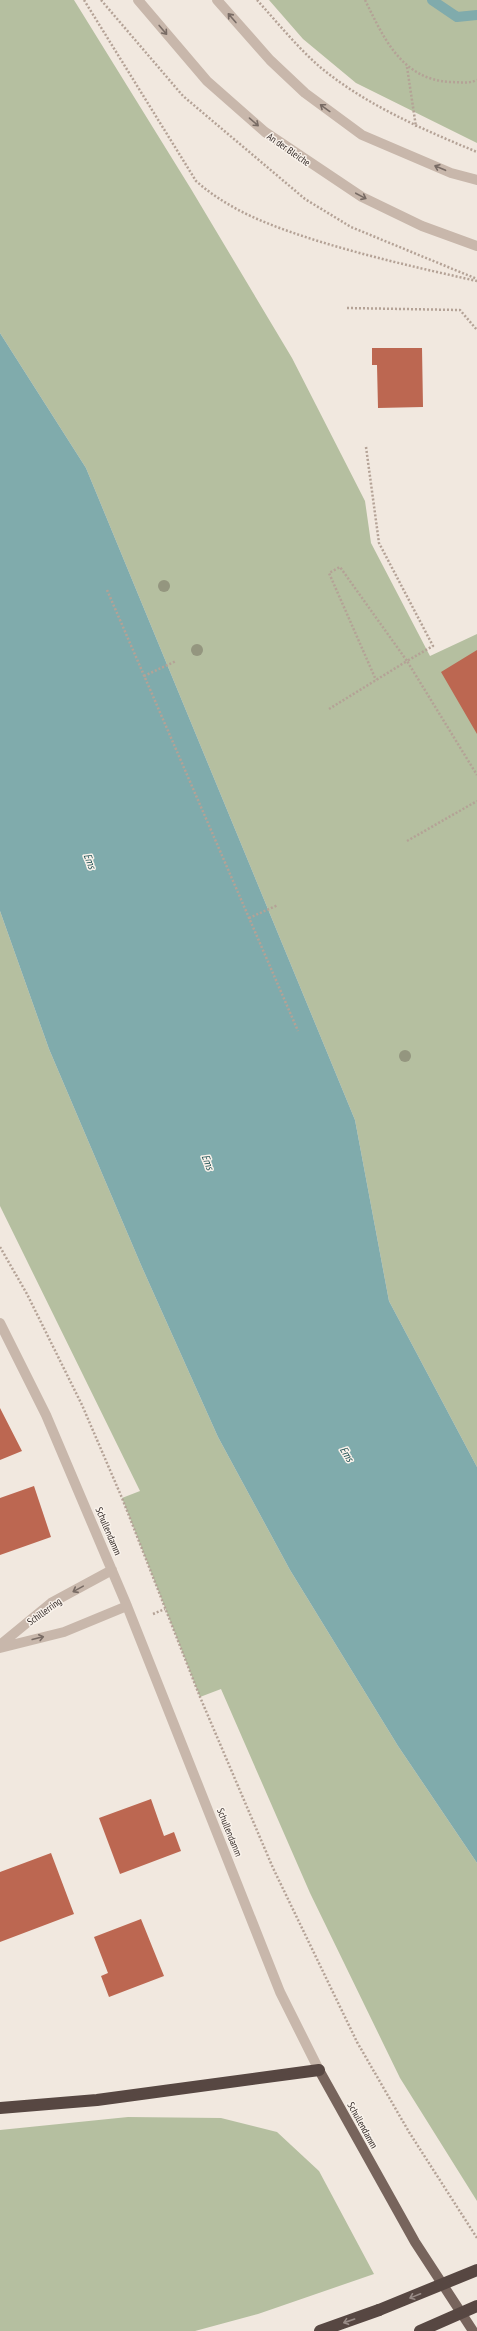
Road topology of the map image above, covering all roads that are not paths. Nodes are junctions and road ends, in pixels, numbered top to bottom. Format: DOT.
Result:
graph roads {
  1 [pos="138,0"];
  2 [pos="217,0"];
  3 [pos="477,180"];
  4 [pos="477,246"];
  5 [pos="0,1323"];
  6 [pos="112,1570"];
  7 [pos="127,1606"];
  8 [pos="0,1647"];
  9 [pos="319,2070"];
  10 [pos="0,2108"];
  11 [pos="477,2270"];
  12 [pos="477,2306"];
  13 [pos="320,2331"];
  14 [pos="420,2331"];
  15 [pos="473,2331"];
  1 -- 4 [label="street, An der Bleiche, one-way"];
  3 -- 2 [label="street, one-way"];
  5 -- 6 [label="street, Schullendamm"];
  6 -- 7 [label="street, Schullendamm"];
  6 -- 8 [label="street, Schillerring, one-way"];
  8 -- 7 [label="street, Schillerring, one-way"];
  7 -- 9 [label="street, Schullendamm"];
  9 -- 10 [label="highway"];
  9 -- 15 [label="main road, Schullendamm"];
  11 -- 13 [label="highway, one-way, bridge"];
  12 -- 14 [label="highway, bridge"];
}
